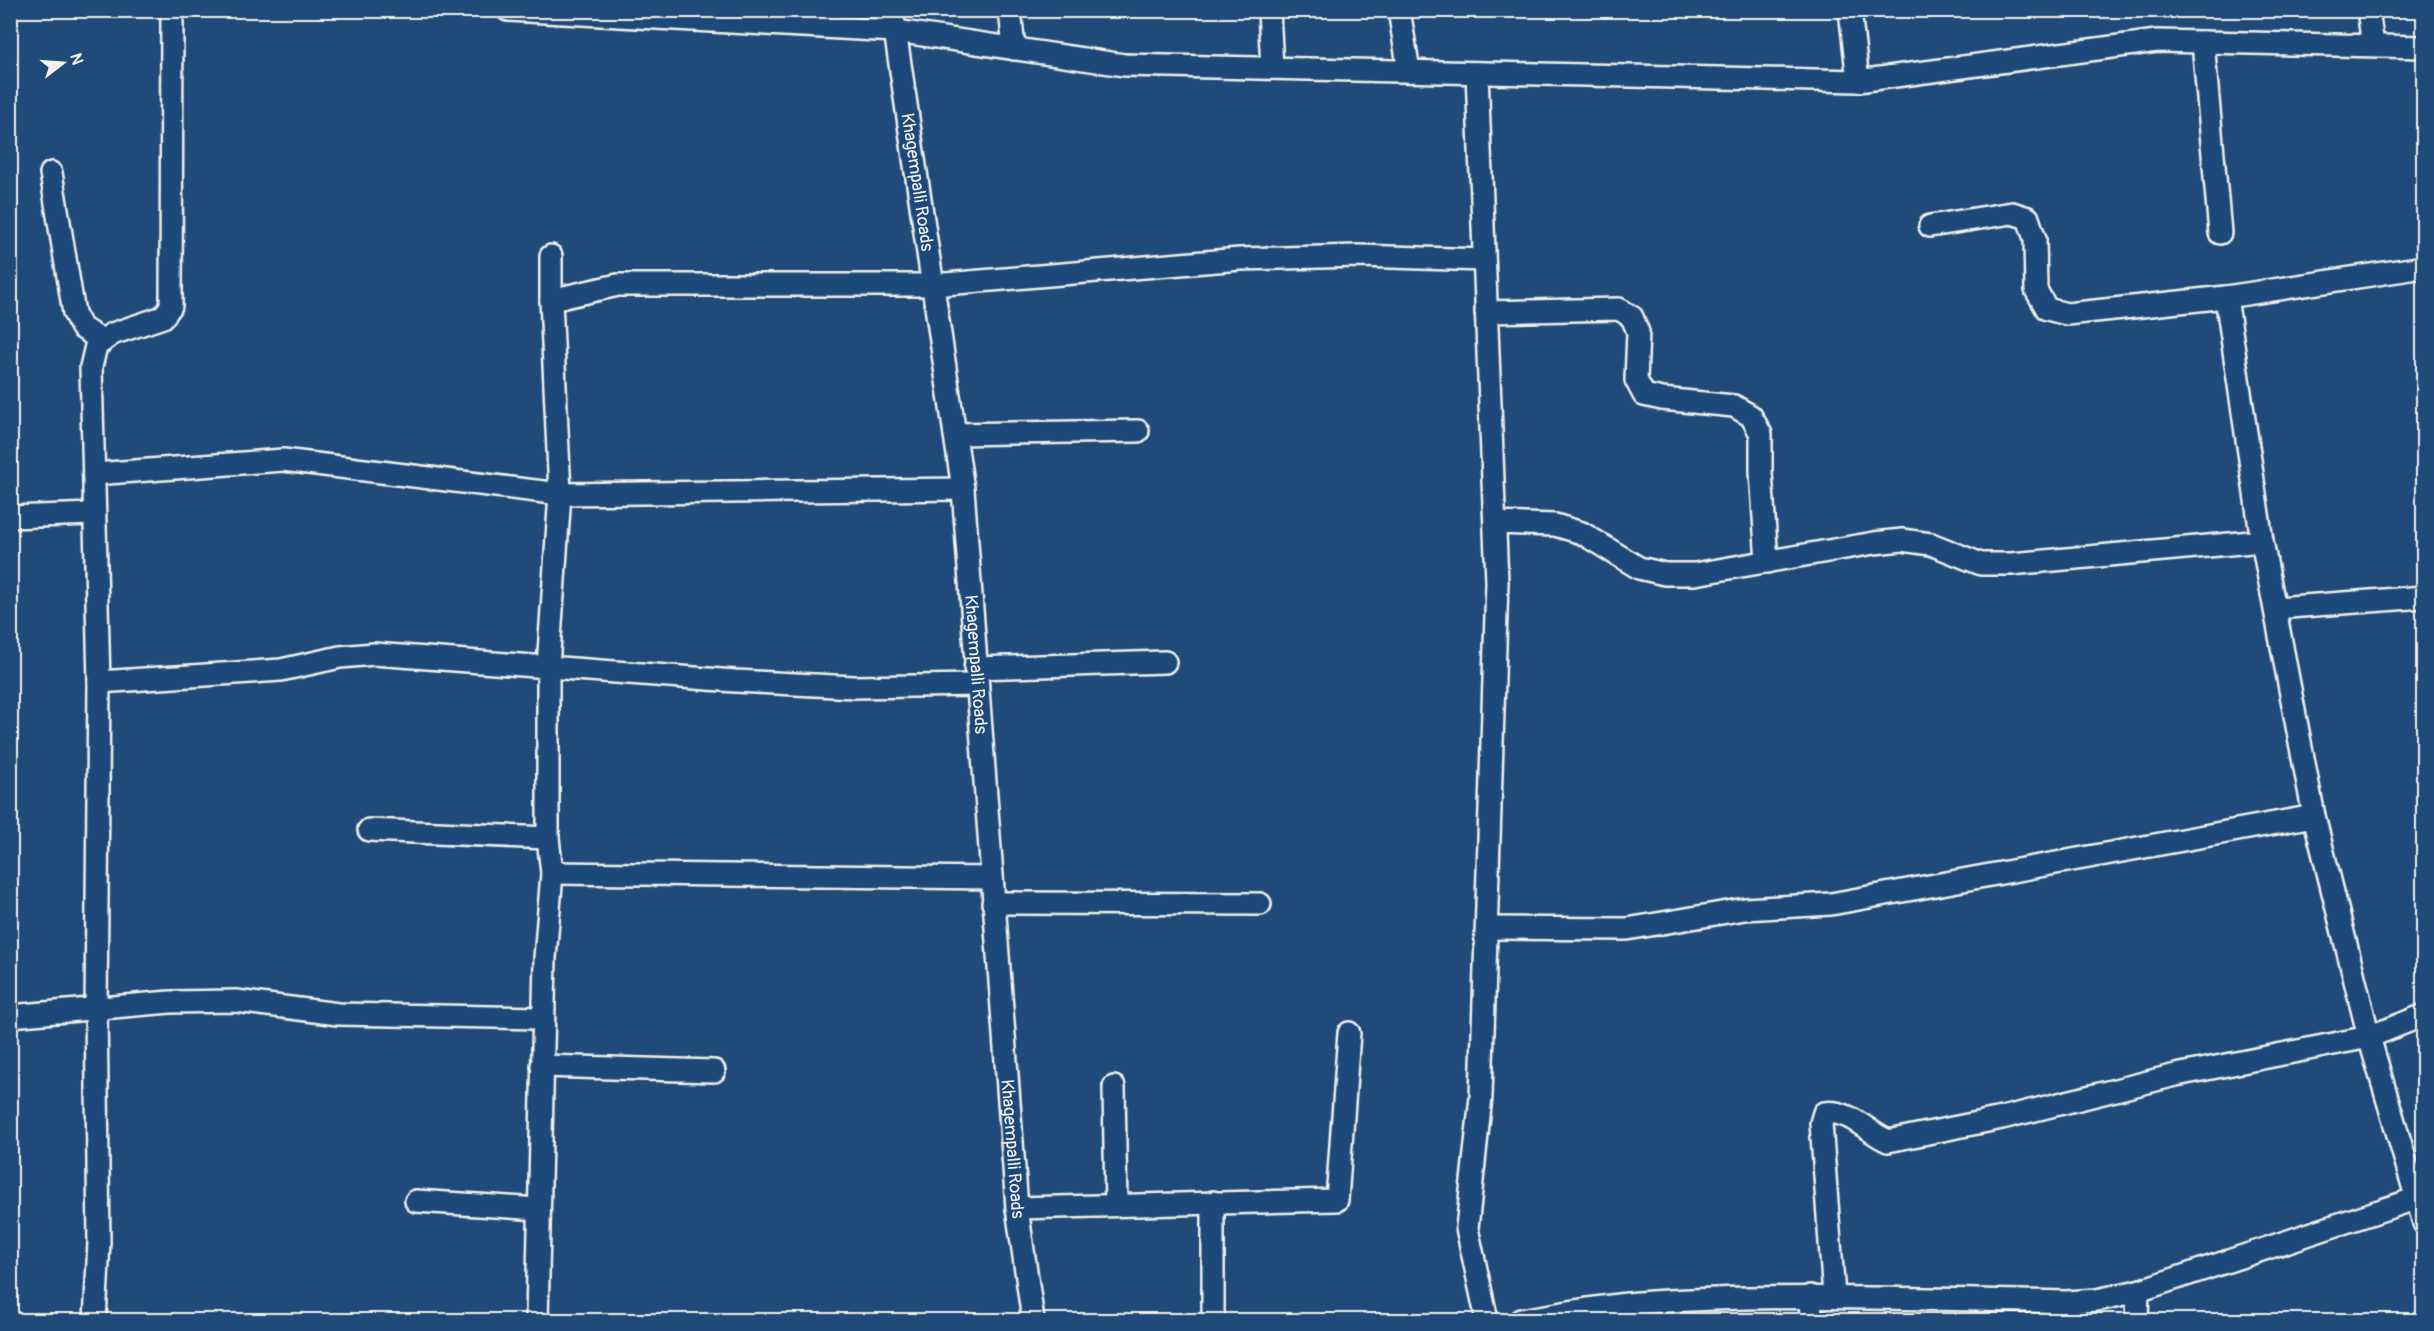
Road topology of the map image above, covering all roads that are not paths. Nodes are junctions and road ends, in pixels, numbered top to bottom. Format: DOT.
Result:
graph roads {
  1 [pos="172,10"];
  2 [pos="508,10"];
  3 [pos="1010,10"];
  4 [pos="1269,10"];
  5 [pos="1399,10"];
  6 [pos="1850,10"];
  7 [pos="2368,10"];
  8 [pos="894,21"];
  9 [pos="2203,42"];
  10 [pos="2373,45"];
  11 [pos="2424,47"];
  12 [pos="1014,49"];
  13 [pos="1272,68"];
  14 [pos="1409,71"];
  15 [pos="1477,73"];
  16 [pos="1858,81"];
  17 [pos="51,173"];
  18 [pos="1930,226"];
  19 [pos="2220,233"];
  20 [pos="551,256"];
  21 [pos="1484,260"];
  22 [pos="2424,267"];
  23 [pos="933,284"];
  24 [pos="2226,297"];
  25 [pos="551,300"];
  26 [pos="1486,312"];
  27 [pos="102,341"];
  28 [pos="1138,431"];
  29 [pos="955,434"];
  30 [pos="94,474"];
  31 [pos="963,489"];
  32 [pos="560,494"];
  33 [pos="93,514"];
  34 [pos="10,517"];
  35 [pos="1495,523"];
  36 [pos="2262,542"];
  37 [pos="1767,562"];
  38 [pos="2424,597"];
  39 [pos="2275,608"];
  40 [pos="1165,662"];
  41 [pos="548,667"];
  42 [pos="976,676"];
  43 [pos="99,682"];
  44 [pos="2314,816"];
  45 [pos="369,830"];
  46 [pos="548,838"];
  47 [pos="552,873"];
  48 [pos="992,878"];
  49 [pos="993,903"];
  50 [pos="1260,904"];
  51 [pos="1486,928"];
  52 [pos="96,1010"];
  53 [pos="2424,1015"];
  54 [pos="10,1016"];
  55 [pos="543,1018"];
  56 [pos="1349,1033"];
  57 [pos="2369,1037"];
  58 [pos="542,1066"];
  59 [pos="714,1071"];
  60 [pos="1114,1087"];
  61 [pos="2419,1196"];
  62 [pos="416,1201"];
  63 [pos="1213,1202"];
  64 [pos="1116,1205"];
  65 [pos="1017,1208"];
  66 [pos="539,1209"];
  67 [pos="2424,1223"];
  68 [pos="2138,1291"];
  69 [pos="1810,1296"];
  70 [pos="1834,1296"];
  71 [pos="95,1320"];
  72 [pos="537,1320"];
  73 [pos="1033,1320"];
  74 [pos="1213,1320"];
  75 [pos="1487,1320"];
  76 [pos="1521,1320"];
  77 [pos="1811,1320"];
  78 [pos="2137,1320"];
  1 -- 27 [label="street"];
  2 -- 8 [label="street"];
  3 -- 12 [label="street"];
  4 -- 13 [label="street"];
  5 -- 14 [label="street"];
  6 -- 16 [label="street"];
  7 -- 10 [label="street"];
  8 -- 12 [label="street"];
  8 -- 23 [label="street, Khagempalli Roads"];
  9 -- 10 [label="street"];
  9 -- 16 [label="street"];
  9 -- 19 [label="street"];
  10 -- 11 [label="street"];
  12 -- 13 [label="street"];
  13 -- 14 [label="street"];
  14 -- 15 [label="street"];
  15 -- 16 [label="street"];
  15 -- 21 [label="street"];
  17 -- 27 [label="street"];
  18 -- 24 [label="street"];
  20 -- 25 [label="street"];
  21 -- 23 [label="street"];
  21 -- 26 [label="street"];
  22 -- 24 [label="street"];
  23 -- 25 [label="street"];
  23 -- 29 [label="street, Khagempalli Roads"];
  24 -- 36 [label="street"];
  25 -- 32 [label="street"];
  26 -- 35 [label="street"];
  26 -- 37 [label="street"];
  27 -- 30 [label="street"];
  28 -- 29 [label="street"];
  29 -- 31 [label="street, Khagempalli Roads"];
  30 -- 32 [label="street"];
  30 -- 33 [label="street"];
  31 -- 32 [label="street"];
  31 -- 42 [label="street, Khagempalli Roads"];
  32 -- 41 [label="street"];
  33 -- 34 [label="street"];
  33 -- 43 [label="street"];
  35 -- 37 [label="street"];
  35 -- 51 [label="street"];
  36 -- 37 [label="street"];
  36 -- 39 [label="street"];
  38 -- 39 [label="street"];
  39 -- 44 [label="street"];
  40 -- 42 [label="street"];
  41 -- 42 [label="street"];
  41 -- 43 [label="street"];
  41 -- 46 [label="street"];
  42 -- 48 [label="street, Khagempalli Roads"];
  43 -- 52 [label="street"];
  44 -- 51 [label="street"];
  44 -- 57 [label="street"];
  45 -- 46 [label="street"];
  46 -- 47 [label="street"];
  47 -- 48 [label="street"];
  47 -- 55 [label="street"];
  48 -- 49 [label="street, Khagempalli Roads"];
  49 -- 50 [label="street"];
  49 -- 65 [label="street, Khagempalli Roads"];
  51 -- 75 [label="street"];
  52 -- 54 [label="street"];
  52 -- 55 [label="street"];
  52 -- 71 [label="street"];
  53 -- 57 [label="street"];
  55 -- 58 [label="street"];
  56 -- 63 [label="street"];
  57 -- 61 [label="street"];
  57 -- 70 [label="street"];
  58 -- 59 [label="street"];
  58 -- 66 [label="street"];
  60 -- 64 [label="street"];
  61 -- 67 [label="street"];
  61 -- 68 [label="street"];
  62 -- 66 [label="street"];
  63 -- 64 [label="street"];
  63 -- 74 [label="street"];
  64 -- 65 [label="street"];
  65 -- 73 [label="street, Khagempalli Roads"];
  66 -- 72 [label="street"];
  68 -- 70 [label="street"];
  68 -- 78 [label="street"];
  69 -- 70 [label="street"];
  69 -- 76 [label="street"];
  69 -- 77 [label="street"];
}
